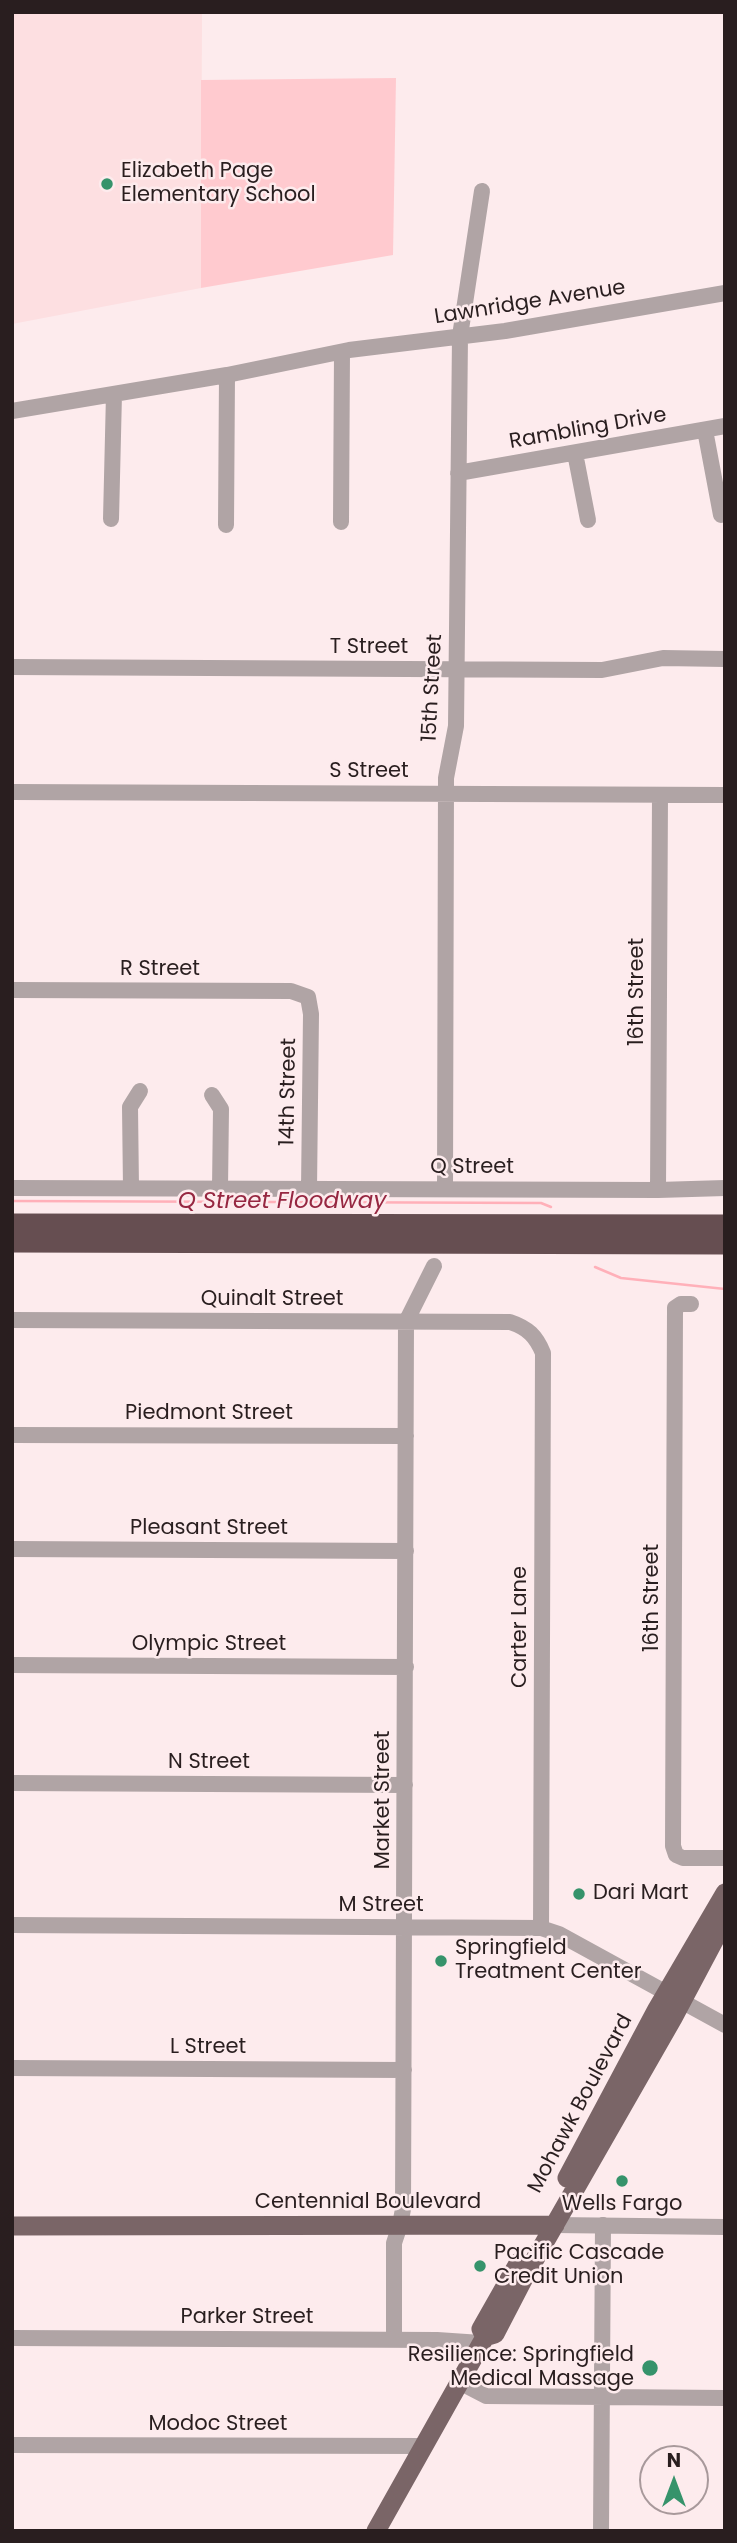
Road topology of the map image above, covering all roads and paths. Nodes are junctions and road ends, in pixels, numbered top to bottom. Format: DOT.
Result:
graph roads {
  1 [pos="482,191"];
  2 [pos="725,293"];
  3 [pos="460,336"];
  4 [pos="342,352"];
  5 [pos="227,375"];
  6 [pos="114,394"];
  7 [pos="12,411"];
  8 [pos="725,426"];
  9 [pos="705,430"];
  10 [pos="575,453"];
  11 [pos="458,473"];
  12 [pos="721,515"];
  13 [pos="111,519"];
  14 [pos="588,520"];
  15 [pos="341,522"];
  16 [pos="226,525"];
  17 [pos="725,659"];
  18 [pos="12,667"];
  19 [pos="457,669"];
  20 [pos="12,792"];
  21 [pos="446,794"];
  22 [pos="660,795"];
  23 [pos="725,795"];
  24 [pos="12,990"];
  25 [pos="308,997"];
  26 [pos="140,1091"];
  27 [pos="212,1095"];
  28 [pos="12,1188"];
  29 [pos="131,1188"];
  30 [pos="219,1188"];
  31 [pos="725,1188"];
  32 [pos="309,1189"];
  33 [pos="445,1189"];
  34 [pos="658,1190"];
  35 [pos="725,1213"];
  36 [pos="12,1224"];
  37 [pos="663,1224"];
  38 [pos="725,1224"];
  39 [pos="12,1242"];
  40 [pos="647,1243"];
  41 [pos="725,1244"];
  42 [pos="725,1258"];
  43 [pos="434,1266"];
  44 [pos="691,1304"];
  45 [pos="12,1320"];
  46 [pos="406,1322"];
  47 [pos="529,1331"];
  48 [pos="12,1435"];
  49 [pos="406,1436"];
  50 [pos="12,1549"];
  51 [pos="406,1551"];
  52 [pos="12,1665"];
  53 [pos="406,1667"];
  54 [pos="12,1783"];
  55 [pos="405,1785"];
  56 [pos="725,1858"];
  57 [pos="725,1893"];
  58 [pos="725,1920"];
  59 [pos="12,1925"];
  60 [pos="404,1927"];
  61 [pos="541,1928"];
  62 [pos="674,1999"];
  63 [pos="725,2025"];
  64 [pos="12,2068"];
  65 [pos="404,2070"];
  66 [pos="12,2225"];
  67 [pos="400,2225"];
  68 [pos="548,2225"];
  69 [pos="603,2225"];
  70 [pos="725,2227"];
  71 [pos="12,2338"];
  72 [pos="394,2340"];
  73 [pos="483,2340"];
  74 [pos="459,2382"];
  75 [pos="602,2397"];
  76 [pos="725,2398"];
  77 [pos="12,2445"];
  78 [pos="423,2446"];
  79 [pos="376,2531"];
  80 [pos="601,2531"];
  1 -- 3 [label="street, 15th Street"];
  2 -- 3 [label="street, Lawnridge Avenue"];
  3 -- 4 [label="street, Lawnridge Avenue"];
  3 -- 11 [label="street, 15th Street"];
  4 -- 5 [label="street, Lawnridge Avenue"];
  4 -- 15 [label="street"];
  5 -- 6 [label="street, Lawnridge Avenue"];
  5 -- 16 [label="street"];
  6 -- 7 [label="street, Lawnridge Avenue"];
  6 -- 13 [label="street"];
  8 -- 9 [label="street, Rambling Drive"];
  9 -- 10 [label="street, Rambling Drive"];
  9 -- 12 [label="street"];
  10 -- 11 [label="street, Rambling Drive"];
  10 -- 14 [label="street"];
  11 -- 19 [label="street, 15th Street"];
  17 -- 19 [label="street, T Street"];
  18 -- 19 [label="street, T Street"];
  19 -- 21 [label="street, 15th Street"];
  20 -- 21 [label="street, S Street"];
  21 -- 22 [label="street, S Street"];
  21 -- 33 [label="street, 15th Street"];
  22 -- 23 [label="street, S Street"];
  22 -- 34 [label="street, 16th Street"];
  24 -- 25 [label="street, R Street"];
  25 -- 32 [label="street, 14th Street"];
  26 -- 29 [label="street"];
  27 -- 30 [label="street"];
  28 -- 29 [label="street, Q Street"];
  29 -- 30 [label="street, Q Street"];
  30 -- 32 [label="street, Q Street"];
  31 -- 34 [label="street, Q Street"];
  32 -- 33 [label="street, Q Street"];
  33 -- 34 [label="street, Q Street"];
  35 -- 37 [label="highway"];
  36 -- 37 [label="highway"];
  37 -- 38 [label="highway"];
  39 -- 40 [label="highway"];
  40 -- 41 [label="highway"];
  40 -- 42 [label="highway"];
  43 -- 46 [label="street, Market Street"];
  44 -- 56 [label="street, 16th Street"];
  45 -- 46 [label="street, Quinalt Street"];
  46 -- 47 [label="street, Quinalt Street"];
  46 -- 49 [label="street, Market Street"];
  47 -- 61 [label="street, Carter Lane"];
  48 -- 49 [label="street, Piedmont Street"];
  49 -- 51 [label="street, Market Street"];
  50 -- 51 [label="street, Pleasant Street"];
  51 -- 53 [label="street, Market Street"];
  52 -- 53 [label="street, Olympic Street"];
  53 -- 55 [label="street, Market Street"];
  54 -- 55 [label="street, N Street"];
  55 -- 60 [label="street, Market Street"];
  57 -- 62 [label="main road, Mohawk Boulevard"];
  58 -- 62 [label="main road, Mohawk Boulevard"];
  59 -- 60 [label="street, M Street"];
  60 -- 61 [label="street, M Street"];
  60 -- 65 [label="street, Market Street"];
  61 -- 62 [label="street, M Street"];
  62 -- 63 [label="street, M Street"];
  62 -- 68 [label="main road, Mohawk Boulevard"];
  64 -- 65 [label="street, L Street"];
  65 -- 67 [label="street, Market Street"];
  66 -- 67 [label="main road, Centennial Boulevard"];
  67 -- 68 [label="main road, Centennial Boulevard"];
  67 -- 72 [label="street, Market Street"];
  68 -- 69 [label="street, Centennial Boulevard"];
  68 -- 73 [label="main road, Mohawk Boulevard"];
  69 -- 70 [label="street, Centennial Boulevard"];
  69 -- 75 [label="street"];
  71 -- 72 [label="street, Parker Street"];
  72 -- 73 [label="street, Parker Street"];
  73 -- 74 [label="main road, Mohawk Boulevard"];
  74 -- 75 [label="street"];
  74 -- 78 [label="main road, Mohawk Boulevard"];
  75 -- 76 [label="street"];
  75 -- 80 [label="street"];
  77 -- 78 [label="street, Modoc Street"];
  78 -- 79 [label="main road, Mohawk Boulevard"];
}
